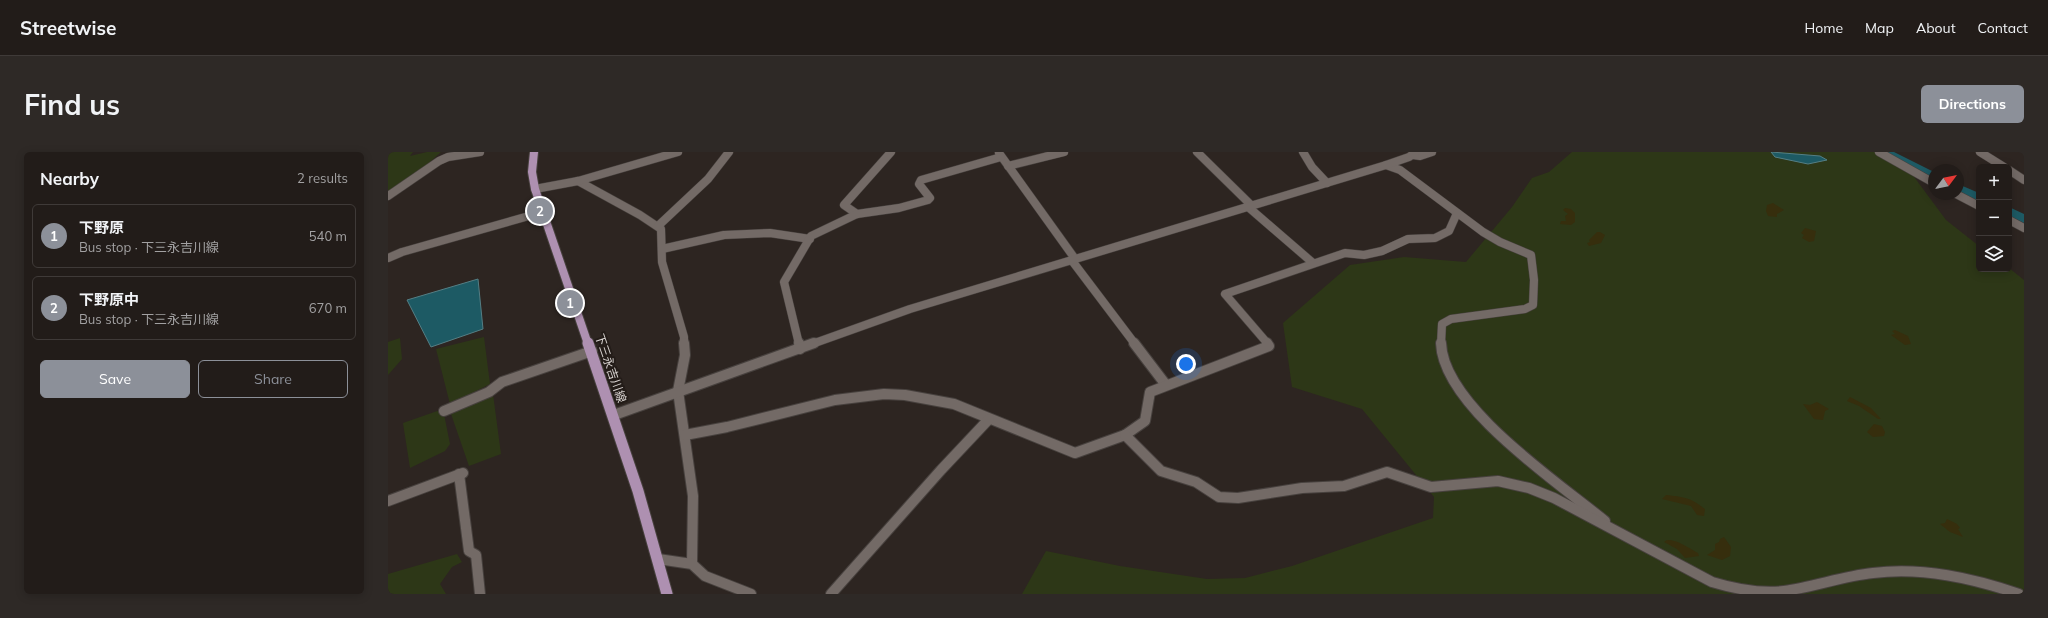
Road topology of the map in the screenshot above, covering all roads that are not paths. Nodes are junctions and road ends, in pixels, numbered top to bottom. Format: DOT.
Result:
graph roads {
  1 [pos="480,152"];
  2 [pos="534,152"];
  3 [pos="678,152"];
  4 [pos="729,152"];
  5 [pos="891,152"];
  6 [pos="1064,152"];
  7 [pos="1197,152"];
  8 [pos="1303,152"];
  9 [pos="1432,152"];
  10 [pos="1879,152"];
  11 [pos="1980,152"];
  12 [pos="1000,154"];
  13 [pos="1414,154"];
  14 [pos="448,155"];
  15 [pos="1999,164"];
  16 [pos="1386,165"];
  17 [pos="1008,166"];
  18 [pos="2012,172"];
  19 [pos="1928,180"];
  20 [pos="2024,180"];
  21 [pos="578,181"];
  22 [pos="1327,182"];
  23 [pos="536,189"];
  24 [pos="388,196"];
  25 [pos="1964,198"];
  26 [pos="1976,204"];
  27 [pos="1249,206"];
  28 [pos="543,212"];
  29 [pos="1457,213"];
  30 [pos="857,214"];
  31 [pos="2012,222"];
  32 [pos="658,226"];
  33 [pos="2024,228"];
  34 [pos="810,239"];
  35 [pos="662,249"];
  36 [pos="388,258"];
  37 [pos="1073,259"];
  38 [pos="1313,263"];
  39 [pos="800,349"];
  40 [pos="592,351"];
  41 [pos="1166,386"];
  42 [pos="678,391"];
  43 [pos="444,411"];
  44 [pos="614,415"];
  45 [pos="989,419"];
  46 [pos="685,435"];
  47 [pos="1125,435"];
  48 [pos="388,501"];
  49 [pos="1618,533"];
  50 [pos="658,559"];
  51 [pos="692,564"];
  52 [pos="480,594"];
  53 [pos="667,594"];
  54 [pos="750,594"];
  55 [pos="831,594"];
  56 [pos="2019,594"];
  1 -- 14 [label="street"];
  2 -- 23 [label="main road, 下三永吉川線"];
  3 -- 21 [label="street"];
  4 -- 32 [label="street"];
  5 -- 30 [label="street"];
  6 -- 17 [label="street"];
  7 -- 27 [label="street"];
  8 -- 22 [label="street"];
  9 -- 13 [label="street"];
  10 -- 19 [label="street"];
  11 -- 15 [label="street"];
  12 -- 17 [label="street"];
  12 -- 30 [label="street"];
  13 -- 16 [label="street"];
  14 -- 24 [label="street"];
  16 -- 22 [label="street"];
  16 -- 29 [label="street"];
  17 -- 37 [label="street"];
  18 -- 20 [label="street"];
  21 -- 23 [label="street"];
  21 -- 32 [label="street"];
  22 -- 27 [label="street"];
  23 -- 28 [label="main road, 下三永吉川線"];
  25 -- 26 [label="street"];
  27 -- 37 [label="street"];
  27 -- 38 [label="street"];
  28 -- 36 [label="street"];
  28 -- 40 [label="main road, 下三永吉川線"];
  29 -- 38 [label="street"];
  29 -- 49 [label="street"];
  30 -- 34 [label="street"];
  31 -- 33 [label="street"];
  32 -- 35 [label="street"];
  34 -- 35 [label="street"];
  34 -- 39 [label="street"];
  35 -- 42 [label="street"];
  37 -- 39 [label="street"];
  37 -- 41 [label="street"];
  38 -- 41 [label="street"];
  39 -- 42 [label="street"];
  40 -- 43 [label="street"];
  40 -- 44 [label="main road, 下三永吉川線"];
  41 -- 47 [label="street"];
  42 -- 44 [label="street"];
  42 -- 46 [label="street"];
  44 -- 50 [label="main road, 下三永吉川線"];
  45 -- 46 [label="street"];
  45 -- 47 [label="street"];
  45 -- 55 [label="street"];
  46 -- 51 [label="street"];
  47 -- 49 [label="street"];
  48 -- 52 [label="street"];
  49 -- 56 [label="street"];
  50 -- 51 [label="street"];
  50 -- 53 [label="main road, 下三永吉川線"];
  51 -- 54 [label="street"];
}
